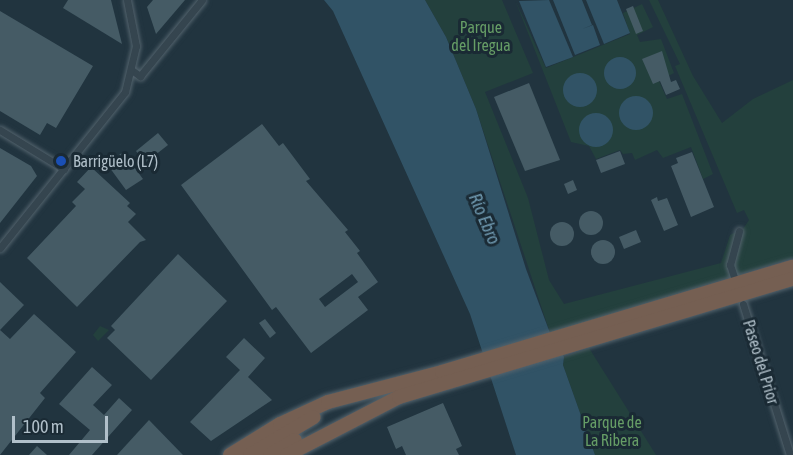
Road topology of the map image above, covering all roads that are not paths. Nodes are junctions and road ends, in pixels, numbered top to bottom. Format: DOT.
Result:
graph roads {
  1 [pos="127,0"];
  2 [pos="201,0"];
  3 [pos="133,71"];
  4 [pos="0,130"];
  5 [pos="64,169"];
  6 [pos="740,231"];
  7 [pos="0,248"];
  8 [pos="793,267"];
  9 [pos="734,276"];
  10 [pos="793,279"];
  11 [pos="743,304"];
  12 [pos="606,329"];
  13 [pos="444,377"];
  14 [pos="353,397"];
  15 [pos="380,405"];
  16 [pos="260,453"];
  17 [pos="230,455"];
  18 [pos="287,455"];
  19 [pos="790,455"];
  1 -- 3 [label="street"];
  2 -- 3 [label="street"];
  3 -- 5 [label="street"];
  4 -- 5 [label="street"];
  5 -- 7 [label="street"];
  6 -- 9 [label="street"];
  8 -- 12 [label="highway"];
  10 -- 12 [label="highway"];
  11 -- 19 [label="street, Paseo del Prior"];
  12 -- 13 [label="highway"];
  13 -- 14 [label="highway"];
  13 -- 15 [label="highway"];
  14 -- 16 [label="highway"];
  14 -- 17 [label="highway"];
  15 -- 16 [label="highway"];
  15 -- 18 [label="highway"];
}
